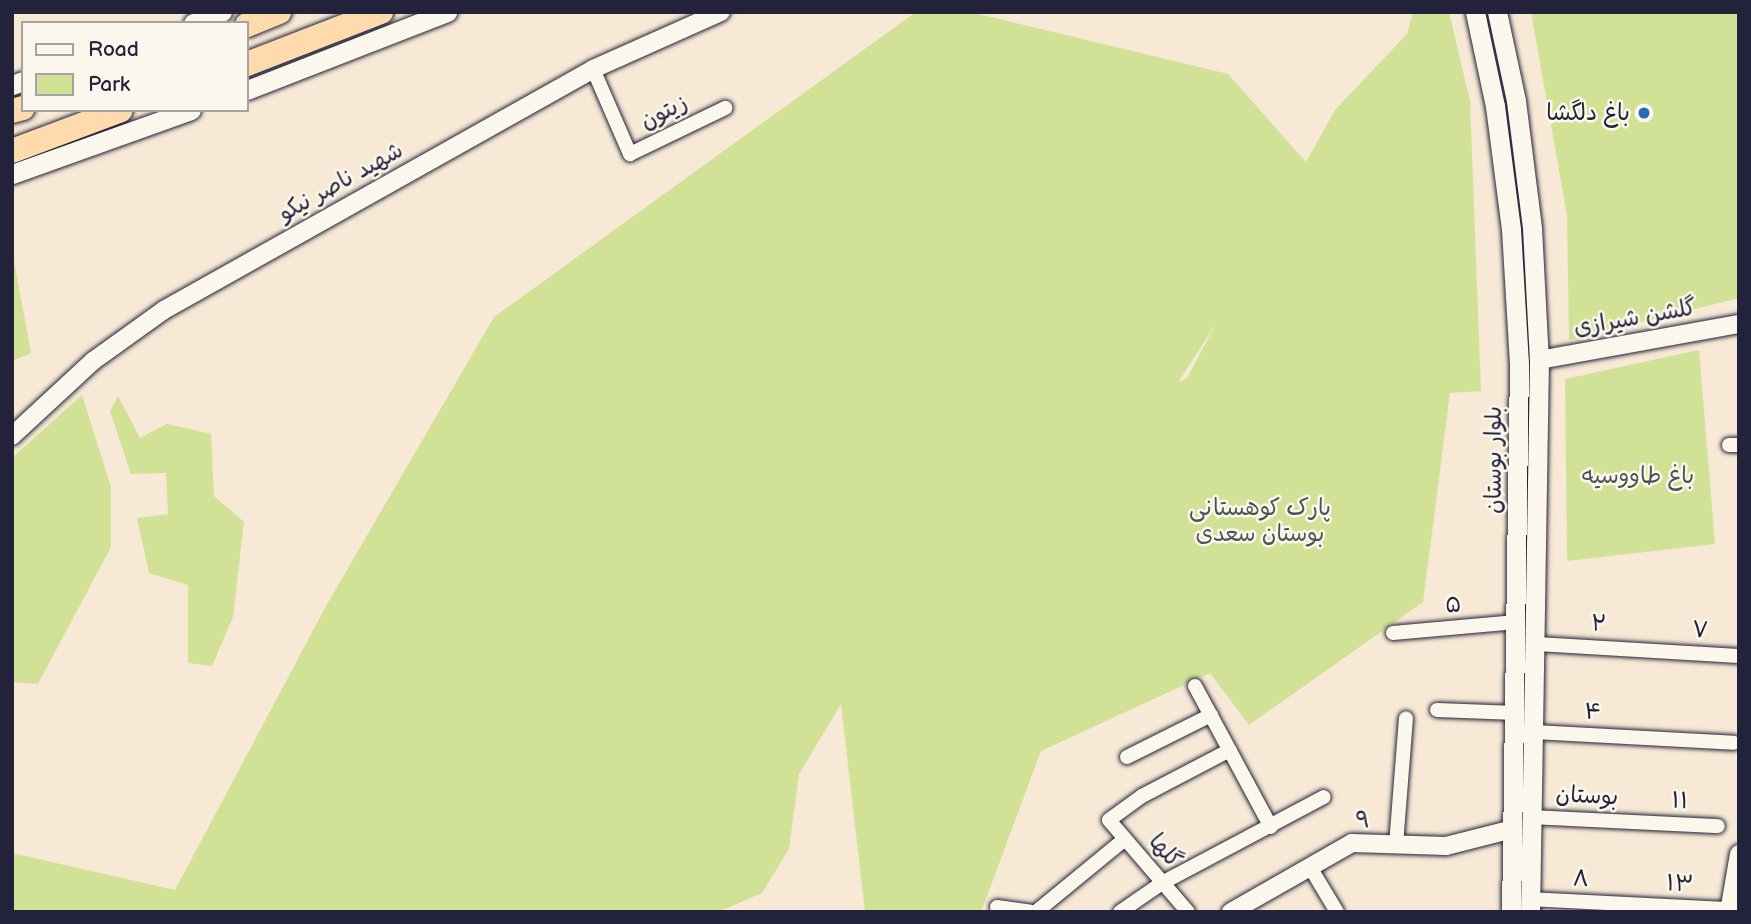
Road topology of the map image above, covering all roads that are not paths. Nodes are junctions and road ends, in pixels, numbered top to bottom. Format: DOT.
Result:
graph roads {
  1 [pos="222,12"];
  2 [pos="280,12"];
  3 [pos="381,12"];
  4 [pos="447,12"];
  5 [pos="722,12"];
  6 [pos="1475,12"];
  7 [pos="1497,12"];
  8 [pos="198,21"];
  9 [pos="248,26"];
  10 [pos="248,64"];
  11 [pos="593,69"];
  12 [pos="248,90"];
  13 [pos="1516,102"];
  14 [pos="1496,106"];
  15 [pos="725,108"];
  16 [pos="116,112"];
  17 [pos="185,112"];
  18 [pos="12,151"];
  19 [pos="12,174"];
  20 [pos="1739,324"];
  21 [pos="1539,360"];
  22 [pos="1519,363"];
  23 [pos="12,436"];
  24 [pos="1538,589"];
  25 [pos="1518,591"];
  26 [pos="1517,622"];
  27 [pos="1392,633"];
  28 [pos="1537,644"];
  29 [pos="1658,650"];
  30 [pos="1739,656"];
  31 [pos="1195,686"];
  32 [pos="1437,710"];
  33 [pos="1516,713"];
  34 [pos="1211,715"];
  35 [pos="1406,718"];
  36 [pos="1534,732"];
  37 [pos="1734,743"];
  38 [pos="1230,750"];
  39 [pos="1127,757"];
  40 [pos="1324,797"];
  41 [pos="1532,817"];
  42 [pos="1640,822"];
  43 [pos="1718,826"];
  44 [pos="1271,827"];
  45 [pos="1513,828"];
  46 [pos="1125,839"];
  47 [pos="1396,845"];
  48 [pos="1739,854"];
  49 [pos="1310,867"];
  50 [pos="1162,883"];
  51 [pos="1530,906"];
  52 [pos="997,907"];
  53 [pos="1629,908"];
  54 [pos="1729,910"];
  55 [pos="1031,912"];
  56 [pos="1037,912"];
  57 [pos="1120,912"];
  58 [pos="1188,912"];
  59 [pos="1231,912"];
  60 [pos="1337,912"];
  61 [pos="1511,912"];
  1 -- 8 [label="main road"];
  2 -- 9 [label="highway"];
  3 -- 10 [label="highway"];
  4 -- 12 [label="main road"];
  5 -- 11 [label="street, شهید ناصر نیکو"];
  6 -- 14 [label="main road, بلوار بوستان"];
  7 -- 13 [label="main road, بلوار بوستان"];
  11 -- 15 [label="street, زیتون"];
  11 -- 23 [label="street, شهید ناصر نیکو"];
  13 -- 14 [label="main road"];
  13 -- 21 [label="main road, بلوار بوستان"];
  14 -- 22 [label="main road, بلوار بوستان"];
  16 -- 18 [label="highway"];
  17 -- 19 [label="main road"];
  20 -- 21 [label="street, گلشن شیرازی"];
  21 -- 22 [label="main road"];
  21 -- 24 [label="main road, بلوار بوستان"];
  22 -- 25 [label="main road, بلوار بوستان"];
  24 -- 25 [label="main road"];
  24 -- 28 [label="main road, بلوار بوستان"];
  25 -- 26 [label="main road, بلوار بوستان"];
  26 -- 27 [label="street, ۵"];
  26 -- 33 [label="main road, بلوار بوستان"];
  28 -- 29 [label="street, ۲"];
  28 -- 36 [label="main road, بلوار بوستان"];
  29 -- 30 [label="street, ۷"];
  31 -- 34 [label="street"];
  32 -- 33 [label="street"];
  33 -- 45 [label="main road, بلوار بوستان"];
  34 -- 38 [label="street"];
  34 -- 39 [label="street"];
  35 -- 47 [label="street"];
  36 -- 37 [label="street, ۴"];
  36 -- 41 [label="main road, بلوار بوستان"];
  38 -- 44 [label="street"];
  38 -- 46 [label="street, گلها"];
  40 -- 44 [label="street"];
  41 -- 42 [label="street, بوستان"];
  41 -- 51 [label="main road, بلوار بوستان"];
  42 -- 43 [label="street, ۱۱"];
  44 -- 50 [label="street"];
  45 -- 47 [label="street, ۹"];
  45 -- 61 [label="main road, بلوار بوستان"];
  46 -- 50 [label="street, گلها"];
  46 -- 56 [label="street"];
  47 -- 49 [label="street, ۹"];
  48 -- 54 [label="street"];
  49 -- 59 [label="street, ۹"];
  49 -- 60 [label="street"];
  50 -- 57 [label="street"];
  50 -- 58 [label="street, گلها"];
  51 -- 53 [label="street, ۸"];
  52 -- 55 [label="street"];
  53 -- 54 [label="street, ۱۳"];
}
